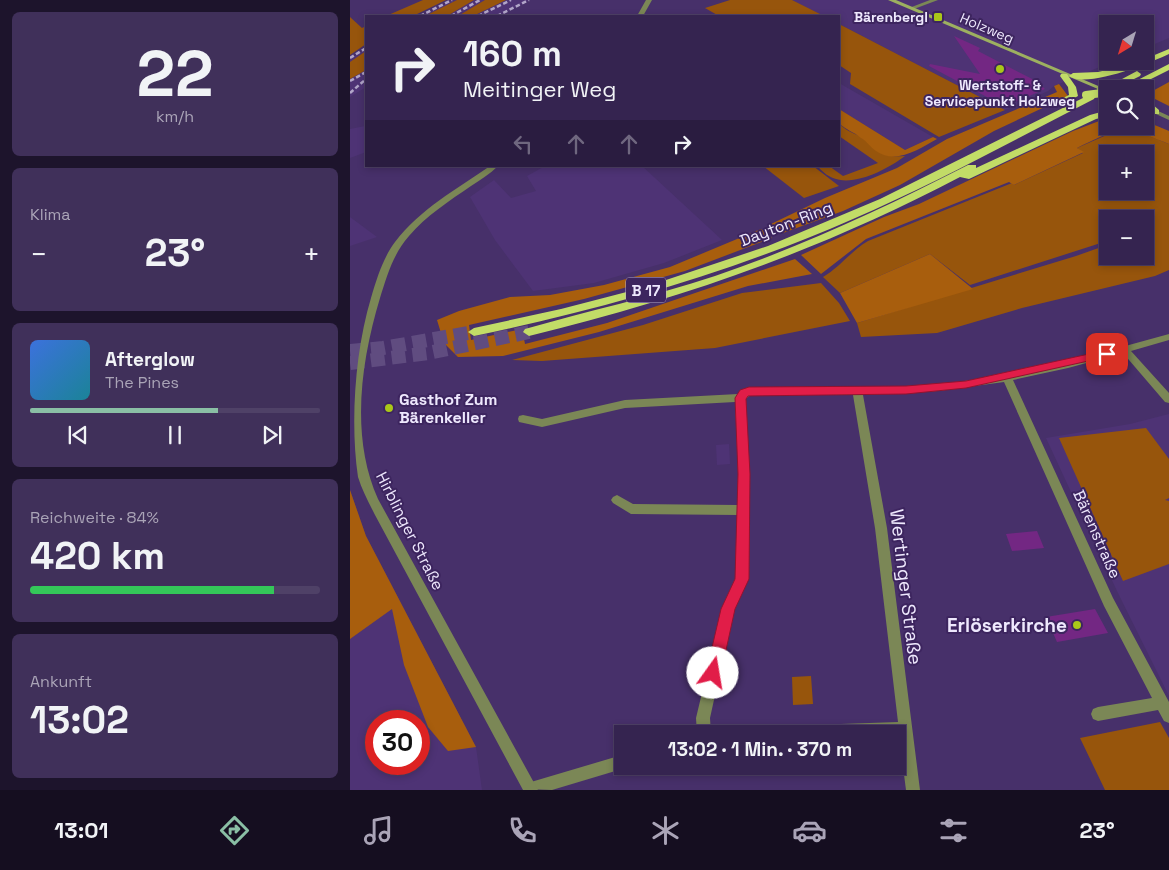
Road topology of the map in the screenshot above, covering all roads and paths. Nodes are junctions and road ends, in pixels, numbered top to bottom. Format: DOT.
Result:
graph roads {
  1 [pos="649,0"];
  2 [pos="891,0"];
  3 [pos="936,0"];
  4 [pos="912,8"];
  5 [pos="641,15"];
  6 [pos="1169,51"];
  7 [pos="1169,58"];
  8 [pos="1169,67"];
  9 [pos="1118,73"];
  10 [pos="1068,76"];
  11 [pos="1169,76"];
  12 [pos="1113,80"];
  13 [pos="1128,80"];
  14 [pos="1143,80"];
  15 [pos="1154,84"];
  16 [pos="1099,91"];
  17 [pos="1099,93"];
  18 [pos="1099,95"];
  19 [pos="1099,95"];
  20 [pos="1074,96"];
  21 [pos="1099,103"];
  22 [pos="1154,114"];
  23 [pos="1099,115"];
  24 [pos="1154,115"];
  25 [pos="1093,117"];
  26 [pos="1169,118"];
  27 [pos="1169,123"];
  28 [pos="994,135"];
  29 [pos="978,144"];
  30 [pos="494,167"];
  31 [pos="907,189"];
  32 [pos="920,194"];
  33 [pos="474,332"];
  34 [pos="529,332"];
  35 [pos="1169,337"];
  36 [pos="1125,350"];
  37 [pos="1007,377"];
  38 [pos="857,390"];
  39 [pos="740,398"];
  40 [pos="1169,399"];
  41 [pos="523,419"];
  42 [pos="617,500"];
  43 [pos="744,510"];
  44 [pos="1161,703"];
  45 [pos="1098,714"];
  46 [pos="1169,716"];
  47 [pos="703,725"];
  48 [pos="905,725"];
  49 [pos="906,737"];
  50 [pos="614,764"];
  51 [pos="531,790"];
  52 [pos="913,790"];
  1 -- 5 [label="street"];
  2 -- 4 [label="main road, Holzweg"];
  3 -- 4 [label="street"];
  4 -- 10 [label="main road, Holzweg"];
  6 -- 9 [label="highway"];
  7 -- 13 [label="highway, Dayton-Ring / B 17"];
  8 -- 14 [label="highway"];
  9 -- 10 [label="highway"];
  9 -- 12 [label="highway"];
  10 -- 16 [label="main road, Holzweg"];
  10 -- 20 [label="highway"];
  11 -- 15 [label="highway"];
  17 -- 20 [label="highway"];
  18 -- 31 [label="highway, Dayton-Ring / B 17"];
  19 -- 32 [label="highway, Dayton-Ring / B 17"];
  20 -- 28 [label="highway"];
  21 -- 25 [label="highway"];
  22 -- 26 [label="street"];
  23 -- 25 [label="highway"];
  24 -- 27 [label="street"];
  25 -- 32 [label="highway"];
  29 -- 31 [label="highway"];
  30 -- 51 [label="street, Hirblinger Straße"];
  31 -- 33 [label="highway, Dayton-Ring / B 17"];
  32 -- 34 [label="highway, Dayton-Ring / B 17"];
  35 -- 36 [label="street"];
  36 -- 37 [label="street"];
  36 -- 40 [label="street"];
  37 -- 38 [label="street"];
  37 -- 44 [label="street, Bärenstraße"];
  38 -- 39 [label="street"];
  38 -- 48 [label="street, Wertinger Straße"];
  39 -- 41 [label="street"];
  39 -- 43 [label="street"];
  42 -- 43 [label="street"];
  43 -- 47 [label="street"];
  44 -- 45 [label="street"];
  44 -- 46 [label="street, Bärenstraße"];
  49 -- 52 [label="street, Wertinger Straße"];
  50 -- 51 [label="street"];
}
